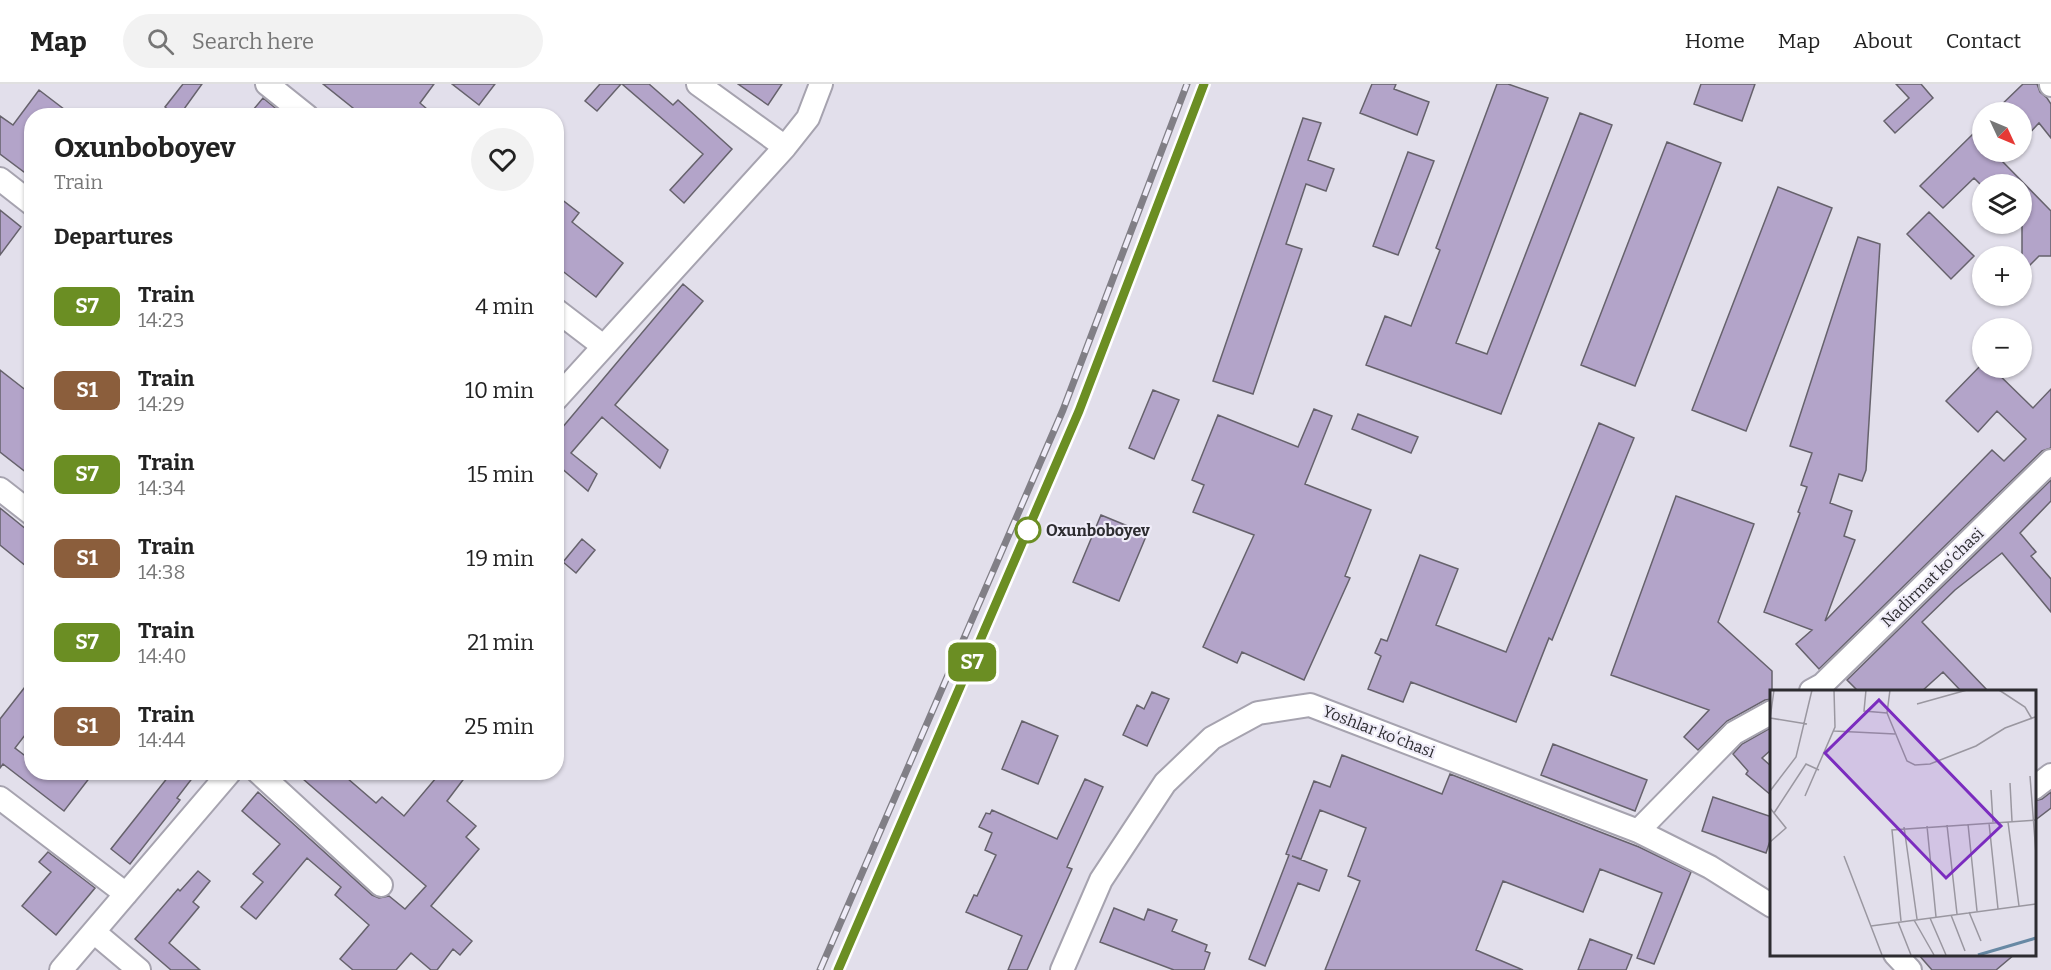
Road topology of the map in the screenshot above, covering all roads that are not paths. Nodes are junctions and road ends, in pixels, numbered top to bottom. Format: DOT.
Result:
graph roads {
  1 [pos="267,84"];
  2 [pos="698,84"];
  3 [pos="821,84"];
  4 [pos="297,108"];
  5 [pos="785,147"];
  6 [pos="0,179"];
  7 [pos="24,198"];
  8 [pos="564,316"];
  9 [pos="603,346"];
  10 [pos="564,390"];
  11 [pos="2051,461"];
  12 [pos="0,489"];
  13 [pos="24,508"];
  14 [pos="1813,690"];
  15 [pos="1770,713"];
  16 [pos="2051,775"];
  17 [pos="223,780"];
  18 [pos="267,780"];
  19 [pos="2036,786"];
  20 [pos="0,798"];
  21 [pos="1638,831"];
  22 [pos="381,885"];
  23 [pos="126,894"];
  24 [pos="1770,905"];
  25 [pos="94,932"];
  26 [pos="1895,955"];
  27 [pos="61,970"];
  28 [pos="139,970"];
  29 [pos="1062,970"];
  30 [pos="1910,970"];
  1 -- 4 [label="street"];
  2 -- 5 [label="street"];
  3 -- 5 [label="street"];
  5 -- 9 [label="street"];
  6 -- 7 [label="street"];
  8 -- 9 [label="street"];
  9 -- 10 [label="street"];
  11 -- 14 [label="street, Nadirmat koʻchasi"];
  12 -- 13 [label="street"];
  15 -- 21 [label="street"];
  16 -- 19 [label="street"];
  17 -- 23 [label="street"];
  18 -- 22 [label="street"];
  20 -- 23 [label="street"];
  21 -- 24 [label="street"];
  21 -- 29 [label="street, Yoshlar koʻchasi"];
  23 -- 25 [label="street"];
  25 -- 27 [label="street"];
  25 -- 28 [label="street"];
  26 -- 30 [label="street"];
}
